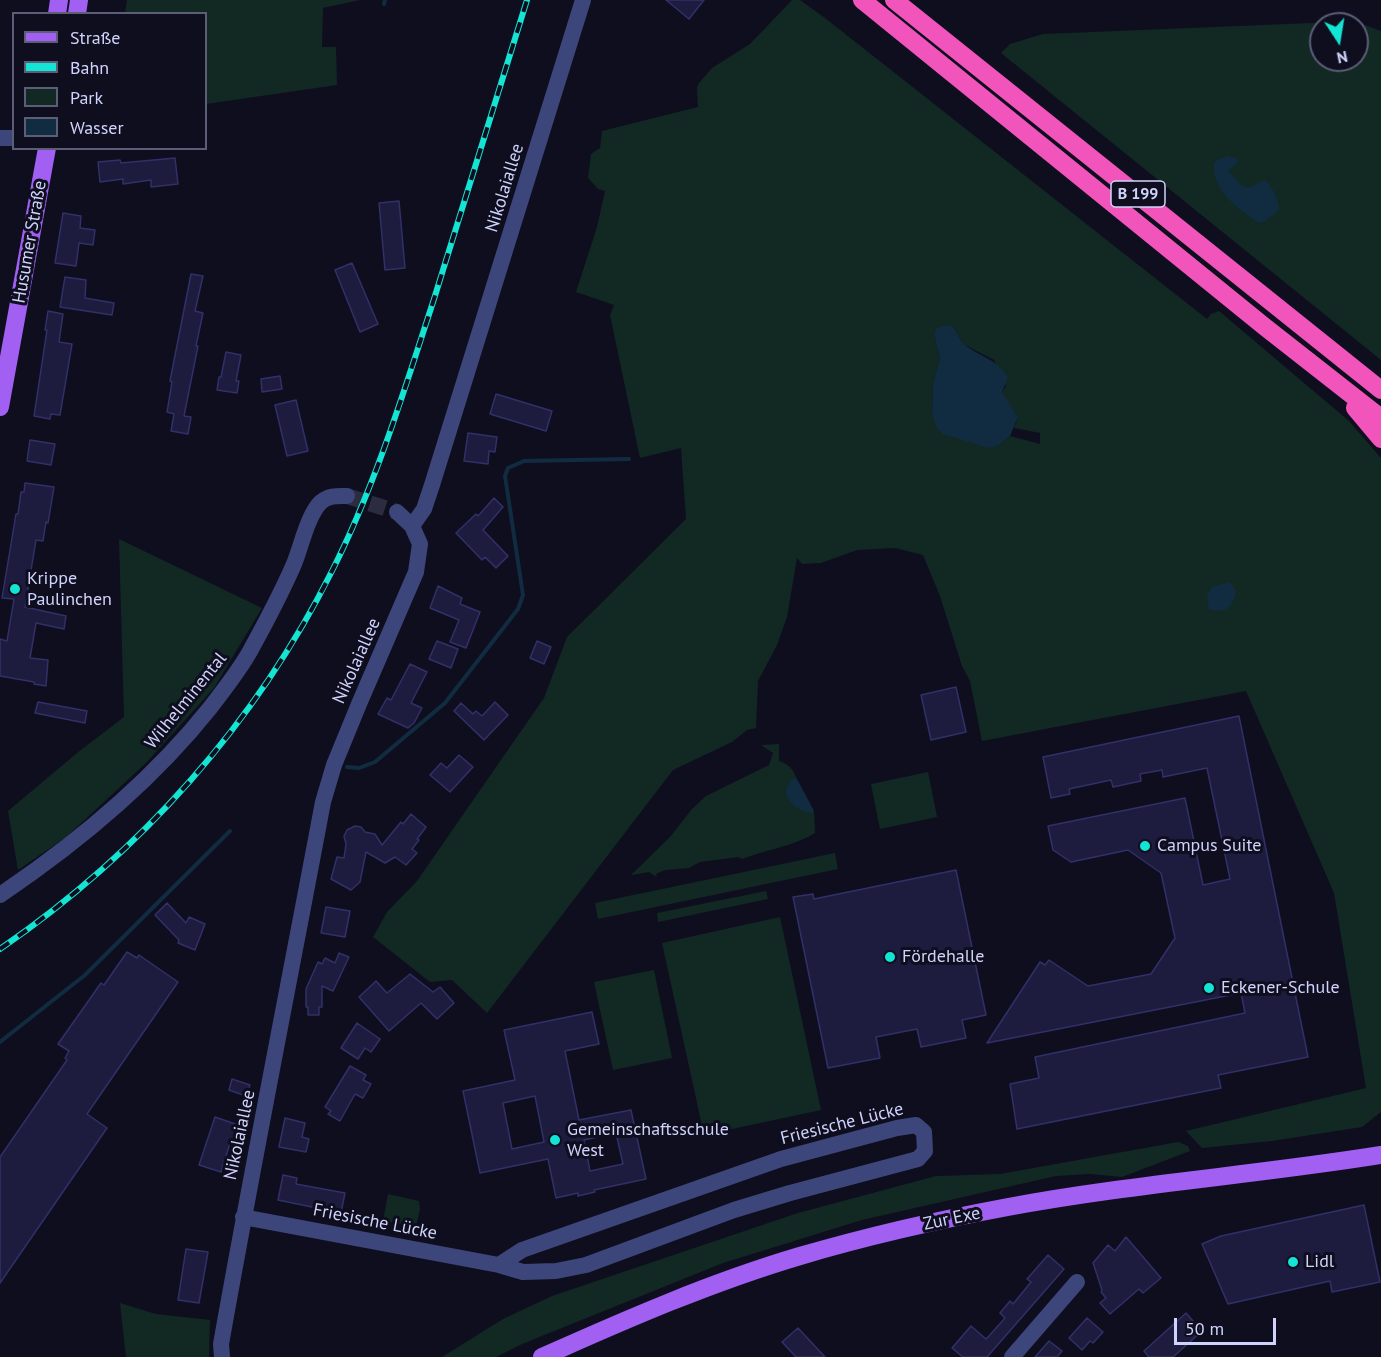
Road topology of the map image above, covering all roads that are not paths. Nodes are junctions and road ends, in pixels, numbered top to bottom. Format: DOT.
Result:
graph roads {
  1 [pos="583,0"];
  2 [pos="862,0"];
  3 [pos="894,0"];
  4 [pos="47,150"];
  5 [pos="1326,375"];
  6 [pos="1381,390"];
  7 [pos="0,407"];
  8 [pos="1381,418"];
  9 [pos="1381,439"];
  10 [pos="347,496"];
  11 [pos="397,512"];
  12 [pos="412,526"];
  13 [pos="0,896"];
  14 [pos="1381,1155"];
  15 [pos="243,1217"];
  16 [pos="499,1265"];
  17 [pos="1077,1282"];
  18 [pos="222,1357"];
  19 [pos="542,1357"];
  20 [pos="1012,1357"];
  1 -- 12 [label="street, Nikolaiallee"];
  2 -- 5 [label="highway, B 199"];
  3 -- 6 [label="highway, B 199"];
  4 -- 7 [label="main road, Husumer Straße"];
  5 -- 8 [label="highway"];
  5 -- 9 [label="highway, B 199"];
  10 -- 13 [label="street, Wilhelminental"];
  11 -- 12 [label="street"];
  12 -- 15 [label="street, Nikolaiallee"];
  14 -- 19 [label="main road, Zur Exe"];
  15 -- 16 [label="street, Friesische Lücke"];
  15 -- 18 [label="street, Nikolaiallee"];
  16 -- 16 [label="street, Friesische Lücke"];
  17 -- 20 [label="street"];
}
